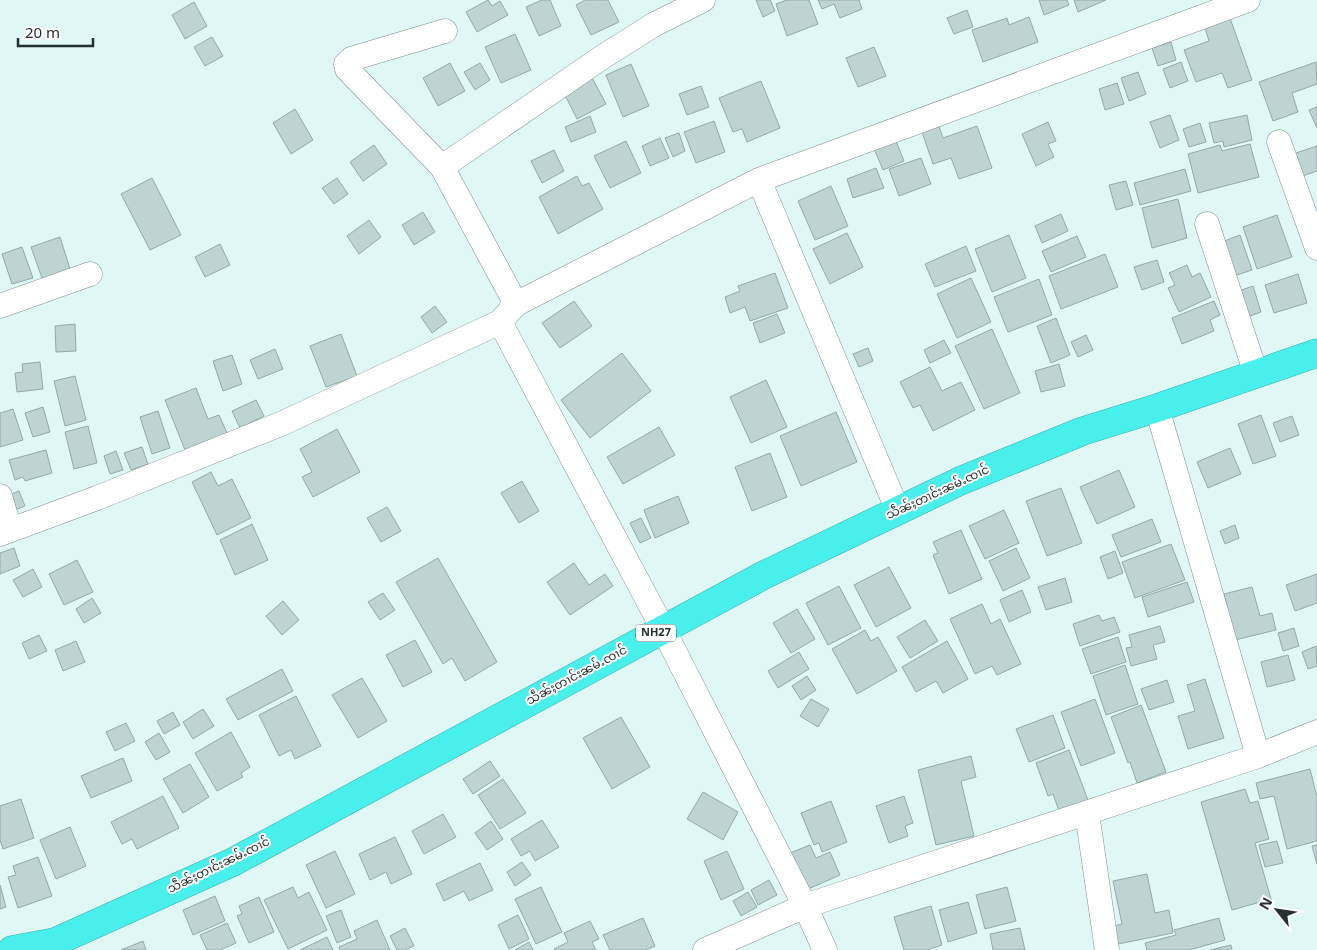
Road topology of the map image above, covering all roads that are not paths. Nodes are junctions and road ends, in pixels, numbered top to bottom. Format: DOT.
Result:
graph roads {
  1 [pos="703,0"];
  2 [pos="1248,0"];
  3 [pos="445,31"];
  4 [pos="1279,142"];
  5 [pos="442,168"];
  6 [pos="759,180"];
  7 [pos="1207,224"];
  8 [pos="1317,248"];
  9 [pos="90,274"];
  10 [pos="516,304"];
  11 [pos="0,306"];
  12 [pos="500,322"];
  13 [pos="1317,353"];
  14 [pos="1256,374"];
  15 [pos="1157,408"];
  16 [pos="0,496"];
  17 [pos="898,511"];
  18 [pos="5,532"];
  19 [pos="663,629"];
  20 [pos="1317,732"];
  21 [pos="1258,756"];
  22 [pos="1087,813"];
  23 [pos="805,906"];
  24 [pos="12,950"];
  25 [pos="705,950"];
  26 [pos="825,950"];
  27 [pos="1107,950"];
  1 -- 5 [label="street"];
  2 -- 6 [label="street"];
  3 -- 5 [label="street"];
  4 -- 8 [label="street"];
  5 -- 10 [label="street"];
  6 -- 10 [label="street"];
  6 -- 17 [label="street"];
  7 -- 14 [label="street"];
  9 -- 11 [label="street"];
  10 -- 12 [label="street"];
  12 -- 18 [label="street"];
  12 -- 19 [label="street"];
  13 -- 14 [label="highway, သဵၼ်ႈတၢင်းၼမ်ႉၸၢင် / NH27"];
  14 -- 15 [label="highway, သဵၼ်ႈတၢင်းၼမ်ႉၸၢင် / NH27"];
  15 -- 17 [label="highway, သဵၼ်ႈတၢင်းၼမ်ႉၸၢင် / NH27"];
  15 -- 21 [label="street"];
  16 -- 18 [label="street"];
  17 -- 19 [label="highway, သဵၼ်ႈတၢင်းၼမ်ႉၸၢင် / NH27"];
  19 -- 23 [label="street"];
  19 -- 24 [label="highway, သဵၼ်ႈတၢင်းၼမ်ႉၸၢင် / NH27"];
  20 -- 21 [label="street"];
  21 -- 22 [label="street"];
  22 -- 23 [label="street"];
  22 -- 27 [label="street"];
  23 -- 25 [label="street"];
  23 -- 26 [label="street"];
}
